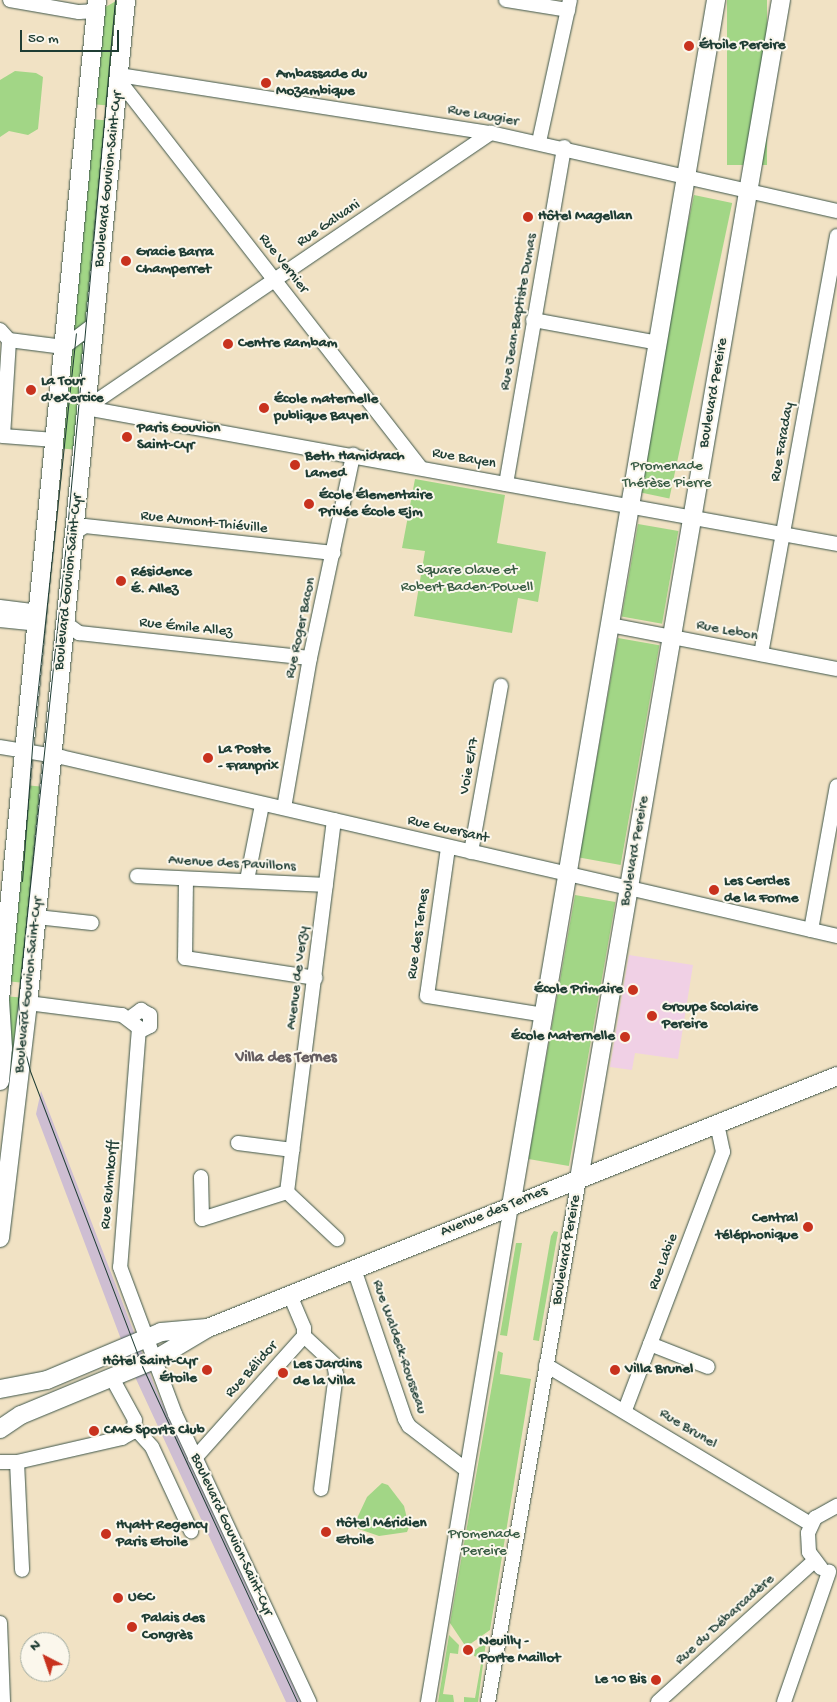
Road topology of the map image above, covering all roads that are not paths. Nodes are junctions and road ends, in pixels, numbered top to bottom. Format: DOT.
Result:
graph roads {
  1 [pos="10,0"];
  2 [pos="126,0"];
  3 [pos="506,0"];
  4 [pos="716,0"];
  5 [pos="781,0"];
  6 [pos="569,5"];
  7 [pos="96,6"];
  8 [pos="119,77"];
  9 [pos="491,133"];
  10 [pos="539,142"];
  11 [pos="564,147"];
  12 [pos="686,176"];
  13 [pos="748,191"];
  14 [pos="837,211"];
  15 [pos="837,236"];
  16 [pos="275,281"];
  17 [pos="533,320"];
  18 [pos="94,324"];
  19 [pos="5,335"];
  20 [pos="658,342"];
  21 [pos="64,347"];
  22 [pos="86,408"];
  23 [pos="2,437"];
  24 [pos="55,440"];
  25 [pos="352,460"];
  26 [pos="421,468"];
  27 [pos="506,484"];
  28 [pos="631,506"];
  29 [pos="692,519"];
  30 [pos="73,534"];
  31 [pos="783,534"];
  32 [pos="837,544"];
  33 [pos="336,547"];
  34 [pos="0,608"];
  35 [pos="37,618"];
  36 [pos="65,618"];
  37 [pos="0,620"];
  38 [pos="610,626"];
  39 [pos="672,637"];
  40 [pos="761,654"];
  41 [pos="310,658"];
  42 [pos="837,669"];
  43 [pos="501,686"];
  44 [pos="0,747"];
  45 [pos="24,751"];
  46 [pos="52,755"];
  47 [pos="837,786"];
  48 [pos="262,805"];
  49 [pos="284,808"];
  50 [pos="334,820"];
  51 [pos="448,848"];
  52 [pos="470,852"];
  53 [pos="565,874"];
  54 [pos="138,876"];
  55 [pos="186,879"];
  56 [pos="247,880"];
  57 [pos="326,885"];
  58 [pos="629,887"];
  59 [pos="37,916"];
  60 [pos="92,923"];
  61 [pos="811,930"];
  62 [pos="837,936"];
  63 [pos="315,978"];
  64 [pos="28,1003"];
  65 [pos="544,1014"];
  66 [pos="0,1025"];
  67 [pos="837,1076"];
  68 [pos="0,1081"];
  69 [pos="717,1124"];
  70 [pos="238,1143"];
  71 [pos="293,1150"];
  72 [pos="201,1177"];
  73 [pos="579,1179"];
  74 [pos="287,1192"];
  75 [pos="2,1194"];
  76 [pos="511,1206"];
  77 [pos="0,1238"];
  78 [pos="337,1238"];
  79 [pos="354,1269"];
  80 [pos="290,1295"];
  81 [pos="208,1328"];
  82 [pos="304,1336"];
  83 [pos="146,1338"];
  84 [pos="650,1344"];
  85 [pos="154,1360"];
  86 [pos="546,1364"];
  87 [pos="708,1368"];
  88 [pos="112,1378"];
  89 [pos="0,1389"];
  90 [pos="625,1410"];
  91 [pos="135,1428"];
  92 [pos="0,1429"];
  93 [pos="195,1458"];
  94 [pos="0,1462"];
  95 [pos="17,1462"];
  96 [pos="465,1468"];
  97 [pos="322,1489"];
  98 [pos="837,1506"];
  99 [pos="811,1524"];
  100 [pos="191,1531"];
  101 [pos="814,1561"];
  102 [pos="22,1570"];
  103 [pos="833,1573"];
  104 [pos="0,1624"];
  105 [pos="3,1702"];
  106 [pos="310,1702"];
  107 [pos="428,1702"];
  108 [pos="488,1702"];
  109 [pos="658,1702"];
  110 [pos="784,1702"];
  1 -- 7 [label="street"];
  2 -- 8 [label="main road, Boulevard Gouvion-Saint-Cyr"];
  3 -- 6 [label="street"];
  4 -- 12 [label="main road"];
  5 -- 13 [label="main road, Boulevard Pereire"];
  6 -- 10 [label="street"];
  7 -- 21 [label="main road, Boulevard Gouvion-Saint-Cyr"];
  8 -- 9 [label="street, Rue Laugier"];
  8 -- 16 [label="street, Rue Vernier"];
  8 -- 18 [label="main road, Boulevard Gouvion-Saint-Cyr"];
  9 -- 10 [label="street, Rue Laugier"];
  9 -- 16 [label="street, Rue Galvani"];
  10 -- 11 [label="street, Rue Laugier"];
  11 -- 12 [label="street, Rue Laugier"];
  11 -- 17 [label="street, Rue Jean-Baptiste Dumas"];
  12 -- 13 [label="street, Rue Laugier"];
  12 -- 20 [label="main road"];
  13 -- 14 [label="street, Rue Laugier"];
  13 -- 29 [label="main road, Boulevard Pereire"];
  15 -- 31 [label="street, Rue Faraday"];
  16 -- 22 [label="street, Rue Galvani"];
  16 -- 26 [label="street, Rue Vernier"];
  17 -- 20 [label="street"];
  17 -- 27 [label="street, Rue Jean-Baptiste Dumas"];
  18 -- 21 [label="street"];
  18 -- 22 [label="main road, Boulevard Gouvion-Saint-Cyr"];
  19 -- 21 [label="street"];
  19 -- 23 [label="street"];
  20 -- 28 [label="main road"];
  21 -- 24 [label="main road, Boulevard Gouvion-Saint-Cyr"];
  22 -- 25 [label="street, Rue Bayen"];
  22 -- 30 [label="main road, Boulevard Gouvion-Saint-Cyr"];
  23 -- 24 [label="street"];
  24 -- 35 [label="main road, Boulevard Gouvion-Saint-Cyr"];
  25 -- 26 [label="street, Rue Bayen"];
  25 -- 33 [label="street, Rue Roger Bacon"];
  26 -- 27 [label="street, Rue Bayen"];
  27 -- 28 [label="street, Rue Bayen"];
  28 -- 29 [label="street, Rue Bayen"];
  28 -- 38 [label="main road"];
  29 -- 31 [label="street, Rue Bayen"];
  29 -- 39 [label="main road, Boulevard Pereire"];
  30 -- 33 [label="street, Rue Aumont-Thiéville"];
  30 -- 36 [label="main road, Boulevard Gouvion-Saint-Cyr"];
  31 -- 32 [label="street, Rue Bayen"];
  31 -- 40 [label="street, Rue Faraday"];
  33 -- 41 [label="street, Rue Roger Bacon"];
  34 -- 35 [label="street"];
  35 -- 37 [label="street"];
  35 -- 45 [label="main road, Boulevard Gouvion-Saint-Cyr"];
  36 -- 41 [label="street, Rue Émile Allez"];
  36 -- 46 [label="main road, Boulevard Gouvion-Saint-Cyr"];
  38 -- 39 [label="street, Rue Lebon"];
  38 -- 53 [label="main road"];
  39 -- 40 [label="street, Rue Lebon"];
  39 -- 58 [label="main road, Boulevard Pereire"];
  40 -- 42 [label="street, Rue Lebon"];
  41 -- 49 [label="street, Rue Roger Bacon"];
  43 -- 52 [label="street, Voie E/17"];
  44 -- 45 [label="street, Rue Guersant"];
  45 -- 46 [label="street, Rue Guersant"];
  45 -- 66 [label="main road, Boulevard Gouvion-Saint-Cyr"];
  46 -- 48 [label="street, Rue Guersant"];
  46 -- 59 [label="main road, Boulevard Gouvion-Saint-Cyr"];
  47 -- 61 [label="street"];
  48 -- 49 [label="street, Rue Guersant"];
  48 -- 56 [label="street"];
  49 -- 50 [label="street, Rue Guersant"];
  50 -- 51 [label="street, Rue Guersant"];
  50 -- 57 [label="street, Avenue de Verzy"];
  51 -- 52 [label="street, Rue Guersant"];
  51 -- 65 [label="street, Rue des Ternes"];
  52 -- 53 [label="street, Rue Guersant"];
  53 -- 58 [label="street, Rue Guersant"];
  53 -- 65 [label="main road"];
  54 -- 55 [label="street, Avenue des Pavillons"];
  55 -- 56 [label="street, Avenue des Pavillons"];
  55 -- 63 [label="street"];
  56 -- 57 [label="street, Avenue des Pavillons"];
  57 -- 63 [label="street, Avenue de Verzy"];
  58 -- 61 [label="street, Rue Guersant"];
  58 -- 73 [label="main road, Boulevard Pereire"];
  59 -- 60 [label="street"];
  59 -- 64 [label="main road, Boulevard Gouvion-Saint-Cyr"];
  61 -- 62 [label="street, Rue Guersant"];
  63 -- 71 [label="street, Avenue de Verzy"];
  64 -- 75 [label="main road, Boulevard Gouvion-Saint-Cyr"];
  64 -- 83 [label="street, Rue Ruhmkorff"];
  65 -- 76 [label="main road"];
  66 -- 68 [label="main road, Boulevard Gouvion-Saint-Cyr"];
  67 -- 69 [label="main road, Avenue des Ternes"];
  69 -- 73 [label="main road, Avenue des Ternes"];
  69 -- 84 [label="street, Rue Labie"];
  70 -- 71 [label="street"];
  71 -- 74 [label="street, Avenue de Verzy"];
  72 -- 74 [label="street"];
  73 -- 76 [label="main road, Avenue des Ternes"];
  73 -- 86 [label="street, Boulevard Pereire"];
  74 -- 78 [label="street"];
  75 -- 77 [label="main road, Boulevard Gouvion-Saint-Cyr"];
  76 -- 79 [label="main road, Avenue des Ternes"];
  76 -- 96 [label="street"];
  79 -- 80 [label="main road, Avenue des Ternes"];
  79 -- 96 [label="street, Rue Waldeck-Rousseau"];
  80 -- 81 [label="main road, Avenue des Ternes"];
  80 -- 82 [label="street"];
  81 -- 83 [label="main road, Avenue des Ternes"];
  81 -- 85 [label="main road, Avenue des Ternes"];
  82 -- 93 [label="street, Rue Bélidor"];
  82 -- 97 [label="street"];
  83 -- 85 [label="street, Boulevard Gouvion-Saint-Cyr"];
  83 -- 89 [label="main road, Avenue des Ternes"];
  84 -- 87 [label="street"];
  84 -- 90 [label="street, Rue Labie"];
  85 -- 88 [label="main road, Avenue des Ternes"];
  85 -- 93 [label="street, Boulevard Gouvion-Saint-Cyr"];
  86 -- 90 [label="street, Rue Brunel"];
  86 -- 108 [label="street, Boulevard Pereire"];
  88 -- 91 [label="street"];
  88 -- 92 [label="main road, Avenue des Ternes"];
  90 -- 99 [label="street, Rue Brunel"];
  91 -- 95 [label="street"];
  91 -- 100 [label="street"];
  93 -- 106 [label="street, Boulevard Gouvion-Saint-Cyr"];
  94 -- 95 [label="street"];
  95 -- 102 [label="street"];
  96 -- 107 [label="street"];
  98 -- 99 [label="street"];
  99 -- 101 [label="street"];
  101 -- 103 [label="street"];
  101 -- 109 [label="street, Rue du Débarcadère"];
  103 -- 110 [label="street"];
  104 -- 105 [label="street"];
}
